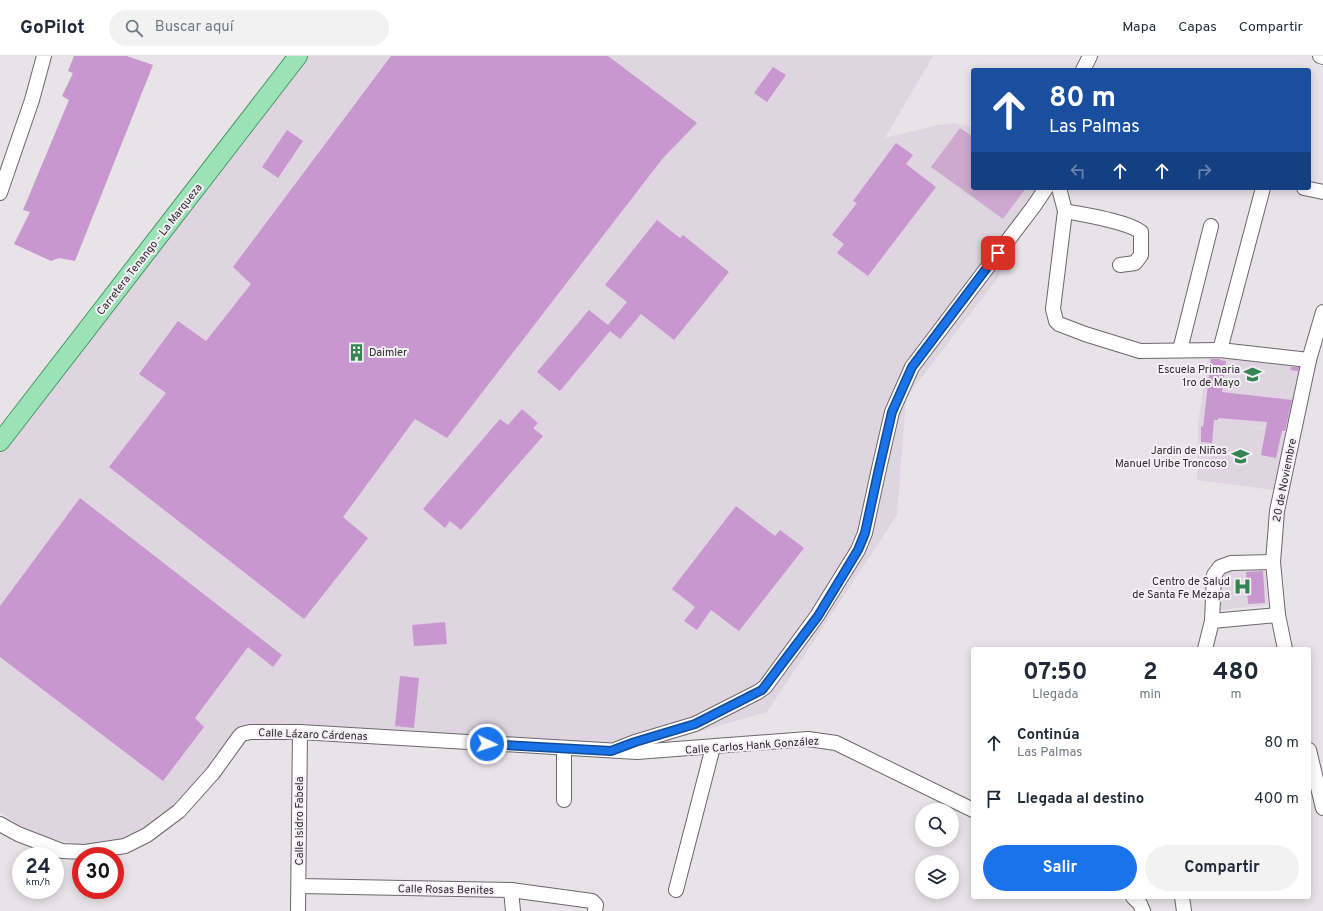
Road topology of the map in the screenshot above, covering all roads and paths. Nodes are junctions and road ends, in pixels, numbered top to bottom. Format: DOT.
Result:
graph roads {
  1 [pos="44,56"];
  2 [pos="298,56"];
  3 [pos="1090,56"];
  4 [pos="1320,56"];
  5 [pos="1323,57"];
  6 [pos="1084,68"];
  7 [pos="1311,189"];
  8 [pos="1045,190"];
  9 [pos="1060,190"];
  10 [pos="1262,190"];
  11 [pos="0,192"];
  12 [pos="1323,192"];
  13 [pos="1065,211"];
  14 [pos="1211,226"];
  15 [pos="1120,265"];
  16 [pos="1323,312"];
  17 [pos="1180,350"];
  18 [pos="1220,350"];
  19 [pos="1308,360"];
  20 [pos="0,442"];
  21 [pos="1272,562"];
  22 [pos="1278,615"];
  23 [pos="1212,621"];
  24 [pos="1206,647"];
  25 [pos="1285,647"];
  26 [pos="300,732"];
  27 [pos="713,747"];
  28 [pos="564,749"];
  29 [pos="611,751"];
  30 [pos="1311,758"];
  31 [pos="564,800"];
  32 [pos="1323,808"];
  33 [pos="971,809"];
  34 [pos="0,824"];
  35 [pos="299,886"];
  36 [pos="511,890"];
  37 [pos="676,890"];
  38 [pos="1135,899"];
  39 [pos="1182,899"];
  40 [pos="594,906"];
  41 [pos="298,911"];
  42 [pos="513,911"];
  43 [pos="1143,911"];
  44 [pos="1184,911"];
  1 -- 11 [label="street"];
  2 -- 20 [label="main road, Carretera Tenango - La Marqueza"];
  3 -- 6 [label="street"];
  4 -- 5 [label="street"];
  7 -- 12 [label="street"];
  8 -- 29 [label="street"];
  9 -- 13 [label="street"];
  10 -- 18 [label="street"];
  13 -- 15 [label="street"];
  13 -- 17 [label="street"];
  14 -- 17 [label="street"];
  16 -- 19 [label="street, 20 de Noviembre"];
  17 -- 18 [label="street"];
  18 -- 19 [label="street"];
  19 -- 21 [label="street, 20 de Noviembre"];
  21 -- 22 [label="street, 20 de Noviembre"];
  21 -- 23 [label="street"];
  22 -- 23 [label="street"];
  22 -- 25 [label="street, 20 de Noviembre"];
  23 -- 24 [label="street"];
  26 -- 28 [label="street, Calle Lázaro Cárdenas"];
  26 -- 34 [label="street, Calle Lázaro Cárdenas"];
  26 -- 35 [label="street, Calle Isidro Fabela"];
  27 -- 29 [label="street, Calle Carlos Hank González"];
  27 -- 33 [label="street, Calle Carlos Hank González"];
  27 -- 37 [label="street"];
  28 -- 29 [label="street, Calle Lázaro Cárdenas"];
  28 -- 31 [label="street"];
  30 -- 32 [label="street"];
  35 -- 36 [label="street, Calle Rosas Benites"];
  35 -- 41 [label="street, Calle Isidro Fabela"];
  36 -- 40 [label="street, Calle Rosas Benites"];
  36 -- 42 [label="street"];
  38 -- 43 [label="street"];
  39 -- 44 [label="street"];
}
